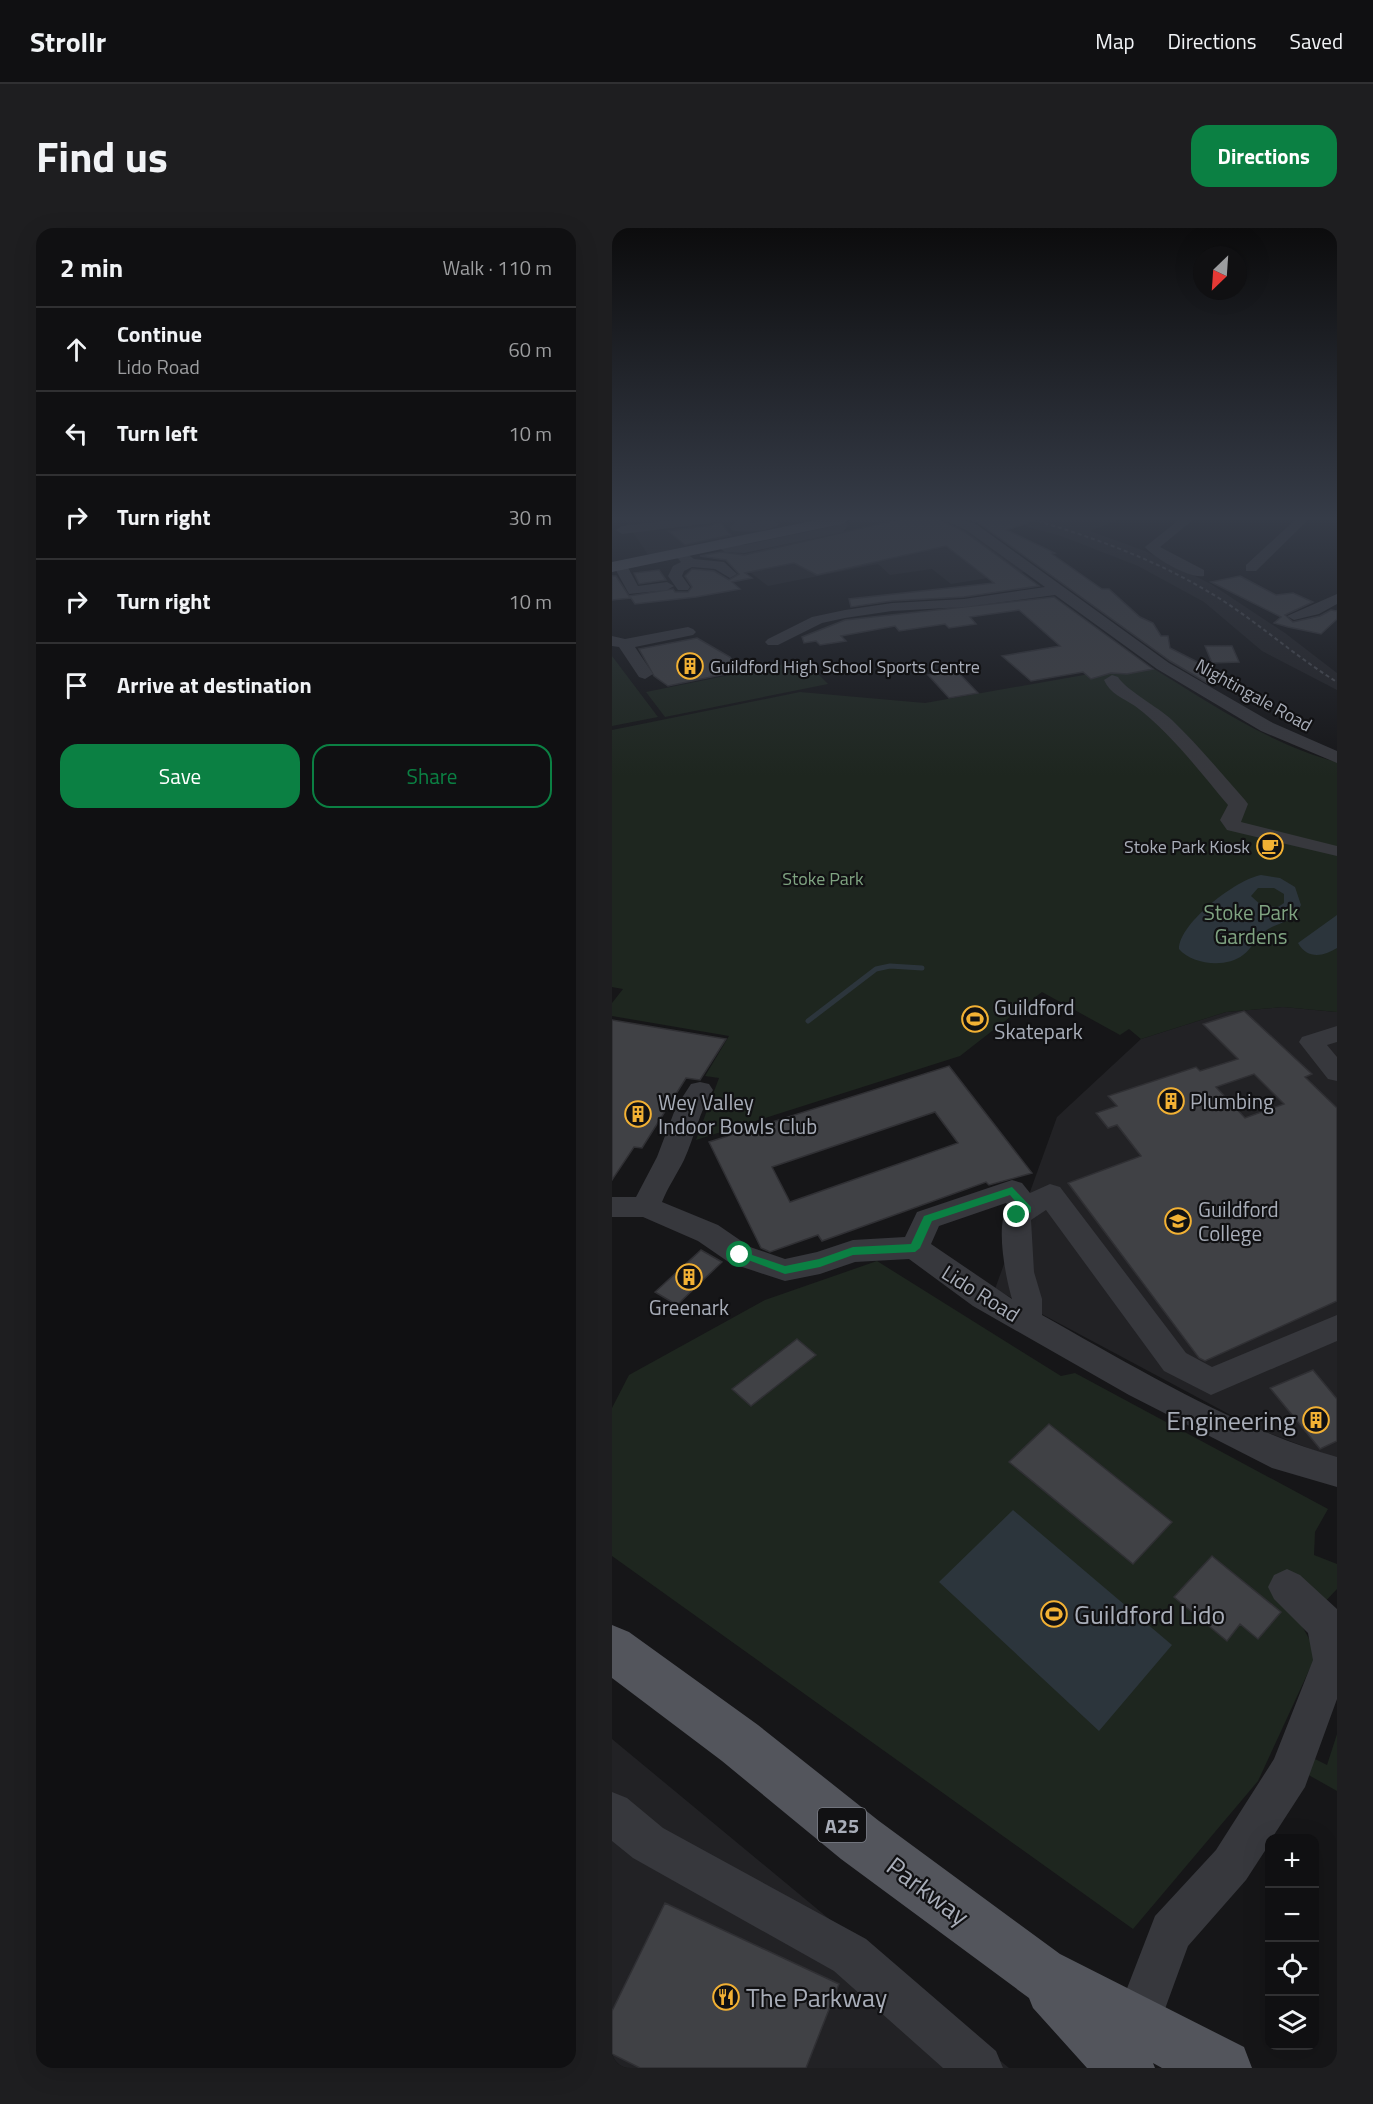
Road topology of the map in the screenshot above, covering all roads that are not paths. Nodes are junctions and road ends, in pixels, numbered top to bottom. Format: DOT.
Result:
graph roads {
  1 [pos="941,605"];
  2 [pos="1079,605"];
  3 [pos="1325,605"];
  4 [pos="1294,616"];
  5 [pos="688,632"];
  6 [pos="618,642"];
  7 [pos="773,642"];
  8 [pos="645,674"];
  9 [pos="1112,680"];
  10 [pos="1337,758"];
  11 [pos="1333,851"];
  12 [pos="1337,1034"];
  13 [pos="1337,1073"];
  14 [pos="700,1090"];
  15 [pos="612,1207"];
  16 [pos="646,1207"];
  17 [pos="1027,1209"];
  18 [pos="915,1248"];
  19 [pos="1026,1322"];
  20 [pos="1337,1327"];
  21 [pos="1337,1472"];
  22 [pos="1287,1587"];
  23 [pos="623,1659"];
  24 [pos="612,1813"];
  25 [pos="1151,2048"];
  26 [pos="979,2068"];
  27 [pos="1223,2068"];
  1 -- 7 [label="street"];
  2 -- 10 [label="street, Nightingale Road"];
  3 -- 4 [label="street"];
  5 -- 6 [label="street"];
  6 -- 8 [label="street"];
  9 -- 11 [label="street"];
  12 -- 13 [label="street"];
  14 -- 16 [label="street"];
  15 -- 16 [label="street"];
  16 -- 18 [label="street"];
  17 -- 18 [label="street"];
  17 -- 19 [label="street"];
  17 -- 20 [label="street"];
  18 -- 19 [label="street, Lido Road"];
  19 -- 21 [label="street, Lido Road"];
  22 -- 25 [label="street"];
  23 -- 25 [label="main road, Parkway / A25"];
  24 -- 26 [label="street"];
  25 -- 27 [label="main road, Parkway / A25"];
}
